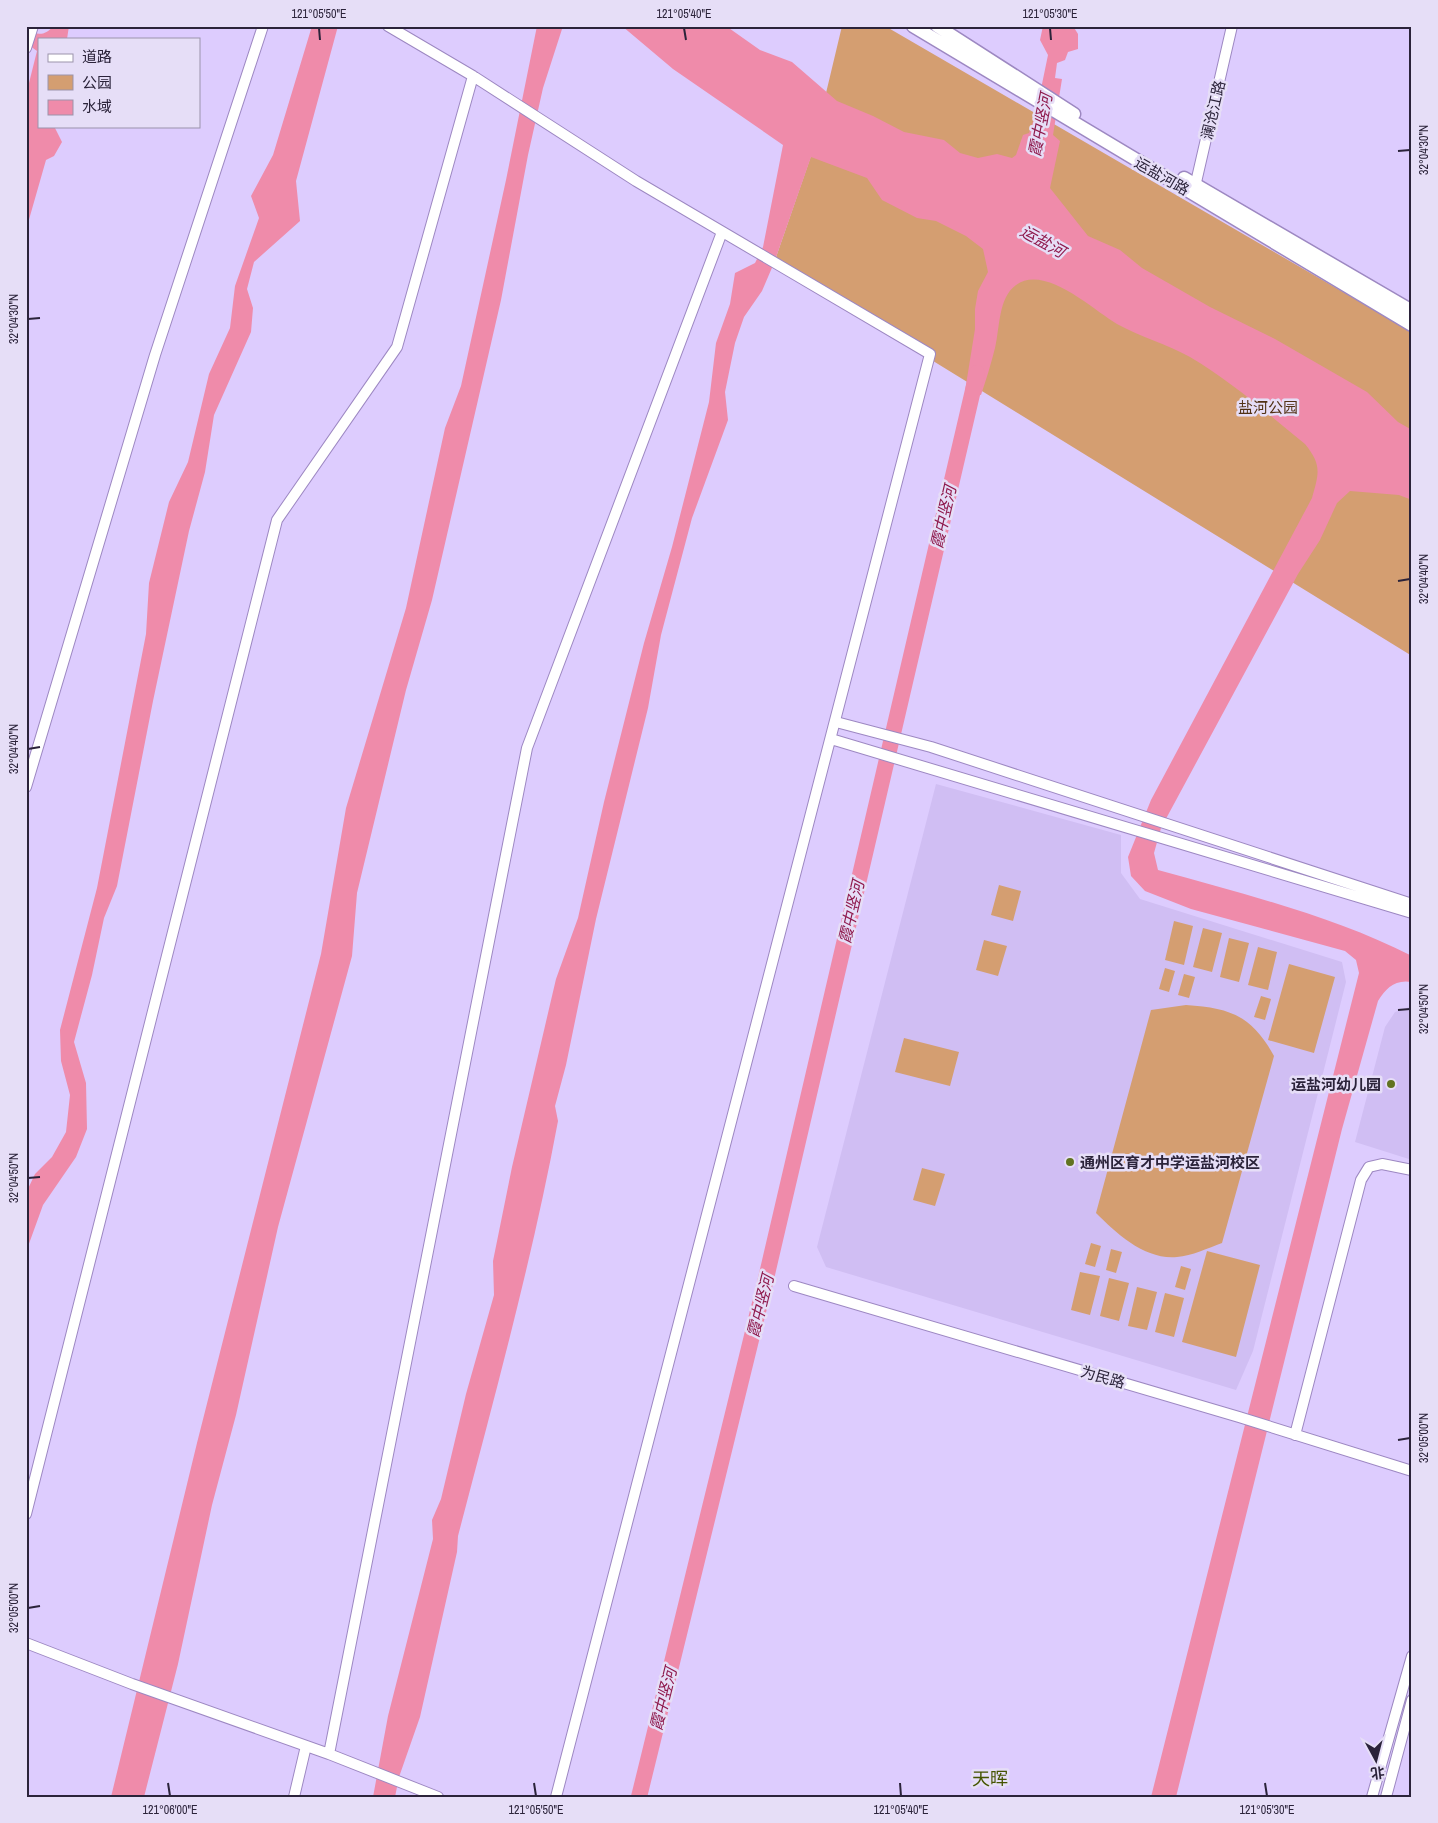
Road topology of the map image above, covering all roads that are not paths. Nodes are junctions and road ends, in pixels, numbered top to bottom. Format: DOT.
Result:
graph roads {
  1 [pos="33,26"];
  2 [pos="263,26"];
  3 [pos="388,26"];
  4 [pos="913,26"];
  5 [pos="937,26"];
  6 [pos="1232,26"];
  7 [pos="26,48"];
  8 [pos="473,76"];
  9 [pos="1033,94"];
  10 [pos="1195,190"];
  11 [pos="722,232"];
  12 [pos="1412,311"];
  13 [pos="1412,325"];
  14 [pos="836,722"];
  15 [pos="832,739"];
  16 [pos="26,787"];
  17 [pos="1412,904"];
  18 [pos="1412,913"];
  19 [pos="1412,1170"];
  20 [pos="794,1286"];
  21 [pos="1295,1435"];
  22 [pos="1412,1471"];
  23 [pos="26,1514"];
  24 [pos="26,1643"];
  25 [pos="1412,1656"];
  26 [pos="1412,1700"];
  27 [pos="306,1746"];
  28 [pos="329,1754"];
  29 [pos="294,1797"];
  30 [pos="438,1797"];
  31 [pos="556,1797"];
  32 [pos="1372,1797"];
  33 [pos="1386,1797"];
  1 -- 7 [label="street"];
  2 -- 16 [label="street"];
  3 -- 8 [label="street"];
  4 -- 9 [label="main road, 运盐河路"];
  5 -- 9 [label="main road, 运盐河路"];
  6 -- 10 [label="street, 澜沧江路"];
  8 -- 11 [label="street"];
  8 -- 23 [label="street"];
  9 -- 10 [label="main road, 运盐河路"];
  10 -- 12 [label="main road, 运盐河路"];
  10 -- 13 [label="main road, 运盐河路"];
  11 -- 14 [label="street"];
  11 -- 28 [label="street"];
  14 -- 15 [label="street"];
  14 -- 17 [label="street"];
  15 -- 18 [label="street"];
  15 -- 31 [label="street"];
  19 -- 21 [label="street"];
  20 -- 21 [label="street, 为民路"];
  21 -- 22 [label="street, 为民路"];
  24 -- 27 [label="street"];
  25 -- 32 [label="street"];
  26 -- 33 [label="street"];
  27 -- 28 [label="street"];
  27 -- 29 [label="street"];
  28 -- 30 [label="street"];
}
